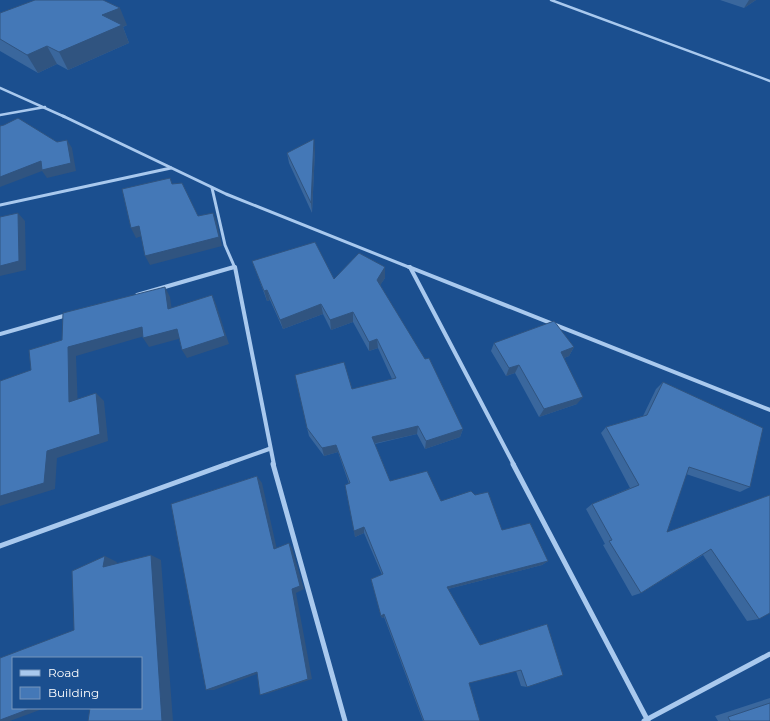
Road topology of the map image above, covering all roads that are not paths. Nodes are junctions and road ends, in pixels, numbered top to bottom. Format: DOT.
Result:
graph roads {
  1 [pos="551,0"];
  2 [pos="770,81"];
  3 [pos="0,88"];
  4 [pos="46,107"];
  5 [pos="0,115"];
  6 [pos="171,168"];
  7 [pos="212,188"];
  8 [pos="0,205"];
  9 [pos="410,266"];
  10 [pos="234,267"];
  11 [pos="129,297"];
  12 [pos="76,312"];
  13 [pos="0,334"];
  14 [pos="770,410"];
  15 [pos="269,449"];
  16 [pos="0,546"];
  17 [pos="770,654"];
  18 [pos="345,721"];
  19 [pos="646,721"];
  1 -- 2 [label="street"];
  3 -- 4 [label="street"];
  4 -- 5 [label="street"];
  4 -- 6 [label="street"];
  6 -- 7 [label="street"];
  6 -- 8 [label="street"];
  7 -- 9 [label="street"];
  7 -- 10 [label="street"];
  9 -- 14 [label="street"];
  9 -- 19 [label="street"];
  10 -- 11 [label="street"];
  10 -- 15 [label="street"];
  12 -- 13 [label="street"];
  15 -- 16 [label="street"];
  15 -- 18 [label="street"];
  17 -- 19 [label="street"];
}
